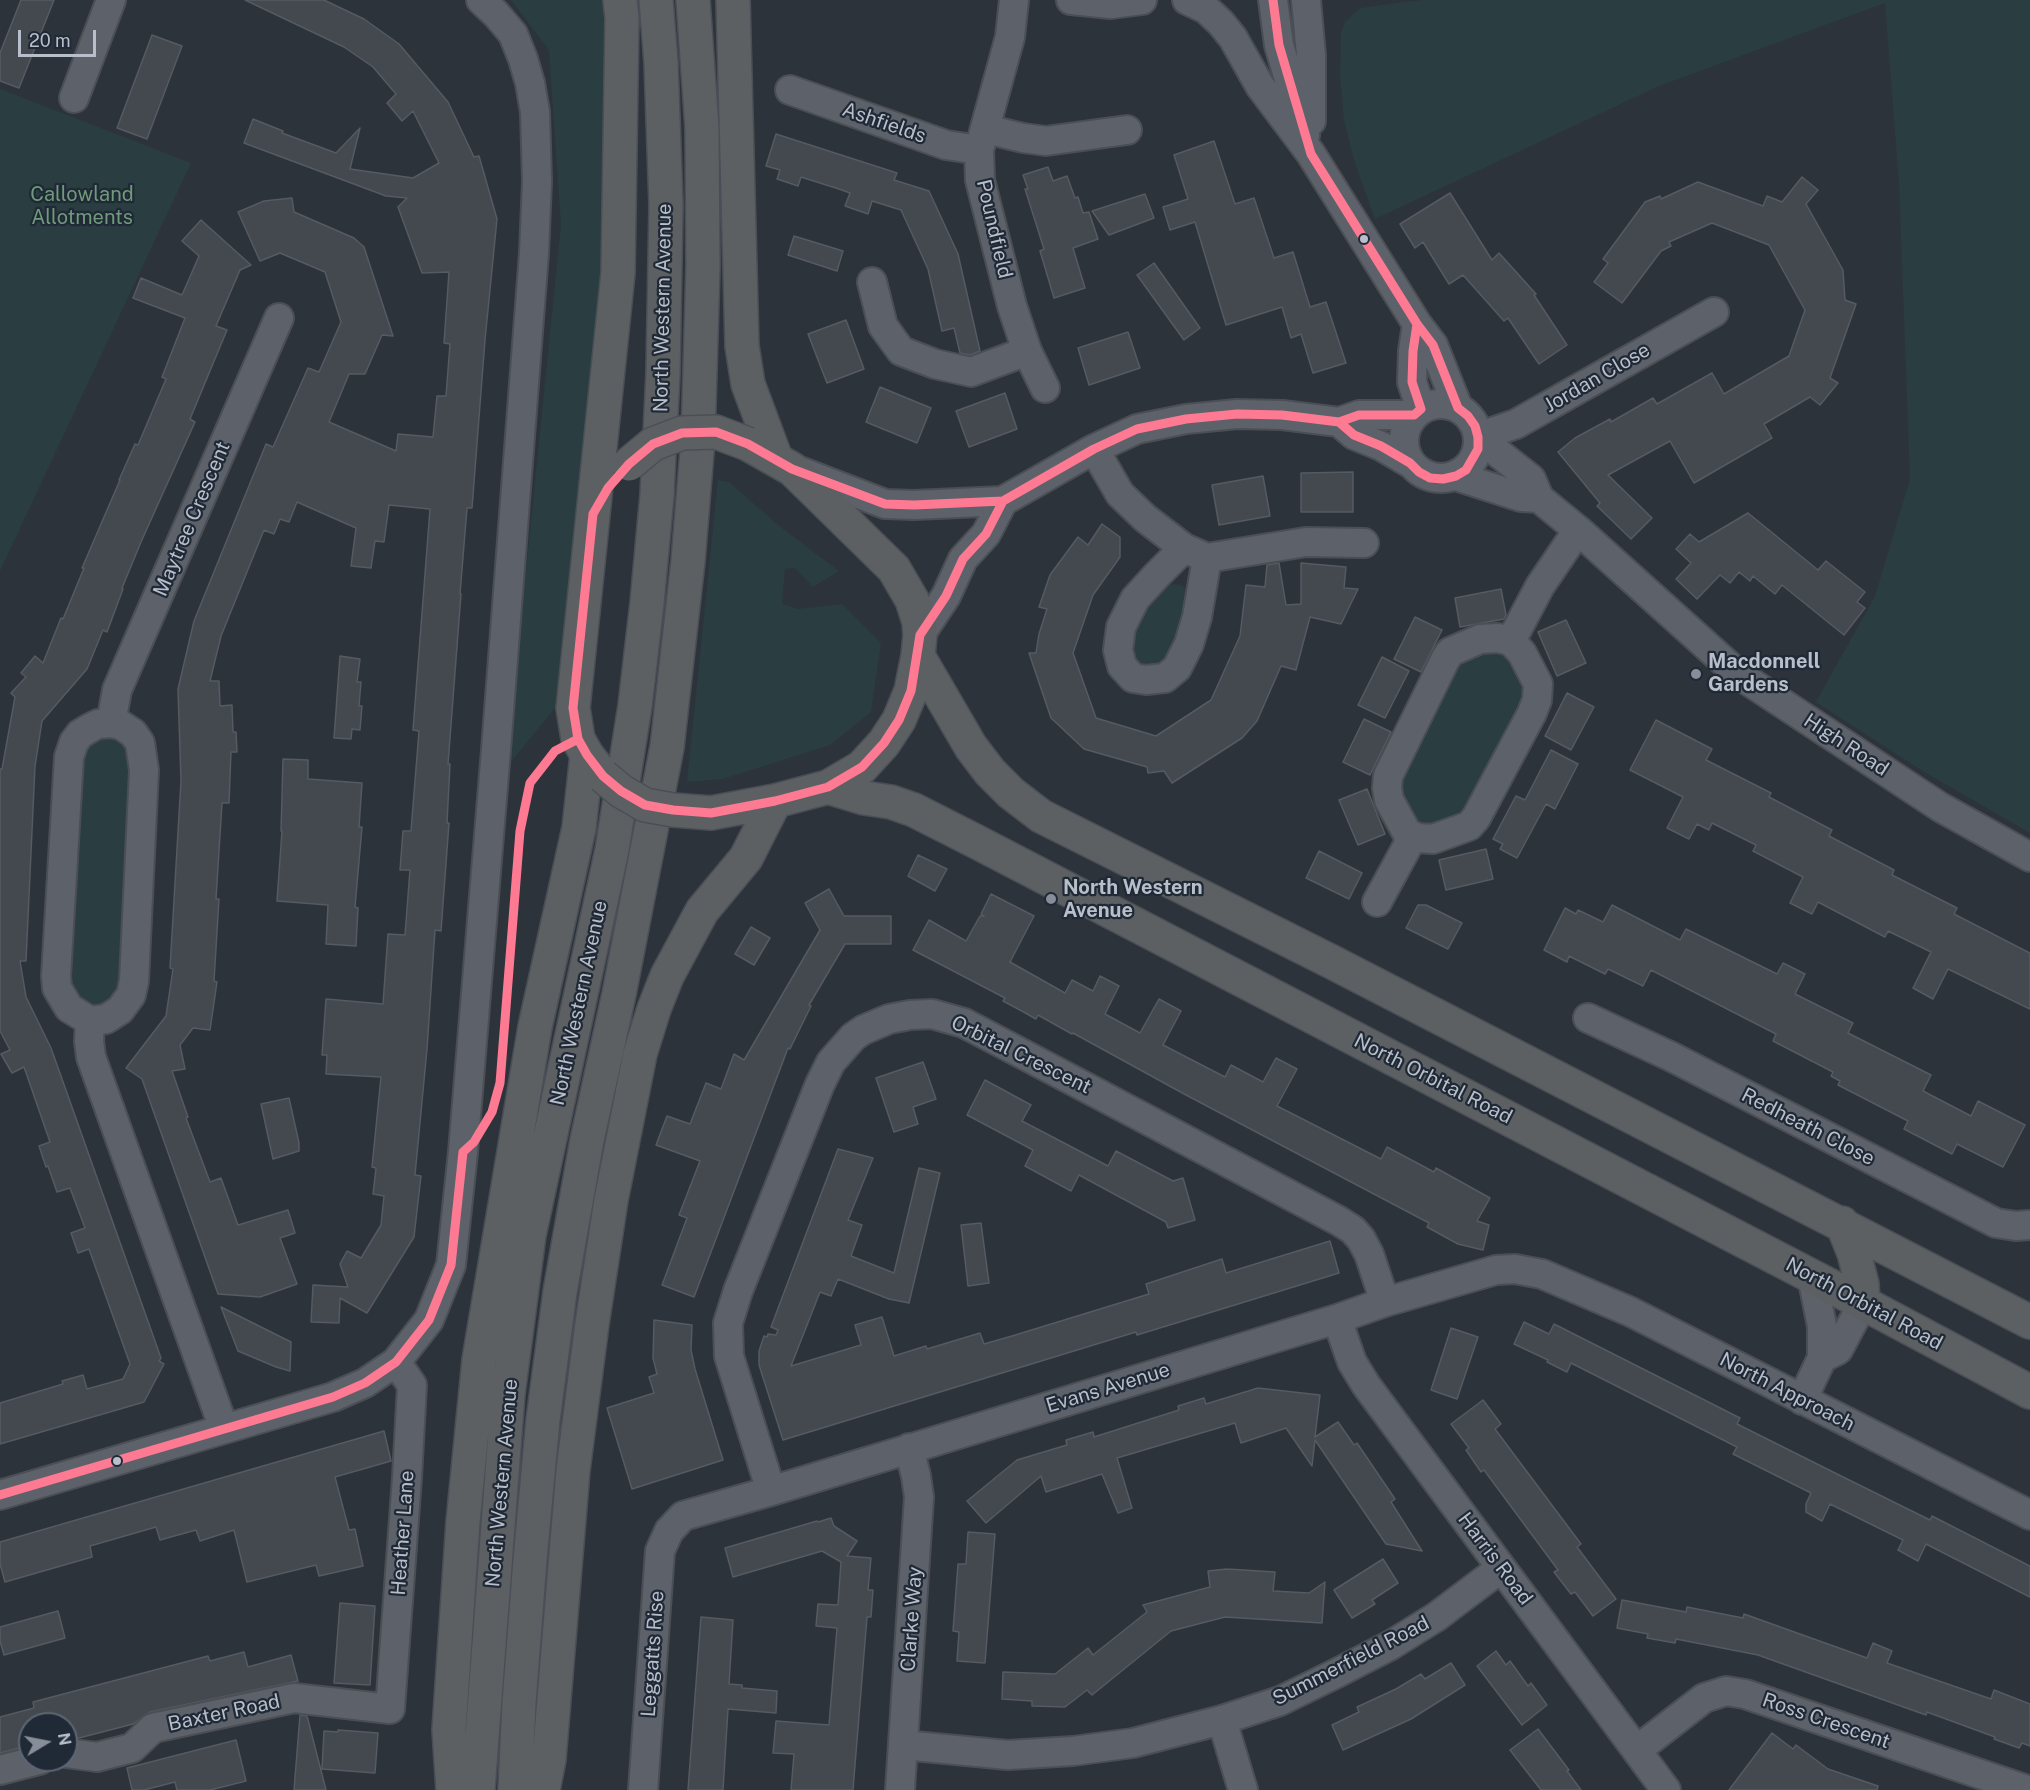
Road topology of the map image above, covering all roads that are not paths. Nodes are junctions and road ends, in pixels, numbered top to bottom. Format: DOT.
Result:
graph roads {
  1 [pos="111,0"];
  2 [pos="481,0"];
  3 [pos="620,0"];
  4 [pos="656,0"];
  5 [pos="693,0"];
  6 [pos="733,0"];
  7 [pos="1014,0"];
  8 [pos="1071,0"];
  9 [pos="1142,0"];
  10 [pos="1187,0"];
  11 [pos="1273,0"];
  12 [pos="1306,0"];
  13 [pos="790,90"];
  14 [pos="74,98"];
  15 [pos="1127,130"];
  16 [pos="983,140"];
  17 [pos="1311,154"];
  18 [pos="872,282"];
  19 [pos="1714,312"];
  20 [pos="279,318"];
  21 [pos="1417,324"];
  22 [pos="1027,351"];
  23 [pos="1045,388"];
  24 [pos="1458,408"];
  25 [pos="1418,412"];
  26 [pos="1339,422"];
  27 [pos="1478,437"];
  28 [pos="1094,449"];
  29 [pos="772,457"];
  30 [pos="1410,463"];
  31 [pos="1456,476"];
  32 [pos="1539,498"];
  33 [pos="1003,501"];
  34 [pos="593,514"];
  35 [pos="1578,530"];
  36 [pos="1364,543"];
  37 [pos="1511,641"];
  38 [pos="919,646"];
  39 [pos="111,723"];
  40 [pos="595,766"];
  41 [pos="828,787"];
  42 [pos="775,801"];
  43 [pos="1413,836"];
  44 [pos="2030,857"];
  45 [pos="1377,902"];
  46 [pos="1588,1018"];
  47 [pos="90,1021"];
  48 [pos="1842,1223"];
  49 [pos="2030,1225"];
  50 [pos="1542,1274"];
  51 [pos="1812,1276"];
  52 [pos="1385,1302"];
  53 [pos="1863,1303"];
  54 [pos="1337,1319"];
  55 [pos="2030,1322"];
  56 [pos="1822,1358"];
  57 [pos="396,1362"];
  58 [pos="2030,1392"];
  59 [pos="1802,1400"];
  60 [pos="224,1429"];
  61 [pos="909,1448"];
  62 [pos="771,1491"];
  63 [pos="0,1495"];
  64 [pos="2030,1515"];
  65 [pos="676,1521"];
  66 [pos="1502,1568"];
  67 [pos="390,1709"];
  68 [pos="1222,1720"];
  69 [pos="903,1745"];
  70 [pos="1637,1750"];
  71 [pos="78,1755"];
  72 [pos="18,1765"];
  73 [pos="0,1770"];
  74 [pos="453,1790"];
  75 [pos="478,1790"];
  76 [pos="515,1790"];
  77 [pos="543,1790"];
  78 [pos="643,1790"];
  79 [pos="900,1790"];
  80 [pos="1243,1790"];
  81 [pos="1666,1790"];
  82 [pos="2027,1790"];
  1 -- 14 [label="street"];
  2 -- 57 [label="street"];
  3 -- 34 [label="highway"];
  4 -- 75 [label="highway, North Western Avenue"];
  5 -- 76 [label="highway, North Western Avenue"];
  6 -- 29 [label="highway"];
  7 -- 16 [label="street, Poundfield"];
  8 -- 9 [label="street"];
  10 -- 17 [label="street"];
  11 -- 17 [label="street"];
  12 -- 17 [label="street"];
  13 -- 16 [label="street, Ashfields"];
  15 -- 16 [label="street, Ashfields"];
  16 -- 22 [label="street, Poundfield"];
  17 -- 21 [label="street"];
  18 -- 22 [label="street"];
  19 -- 27 [label="street, Jordan Close"];
  20 -- 39 [label="street, Maytree Crescent"];
  21 -- 24 [label="street"];
  21 -- 25 [label="street"];
  22 -- 23 [label="street, Poundfield"];
  24 -- 25 [label="street"];
  24 -- 27 [label="street"];
  25 -- 26 [label="street"];
  25 -- 30 [label="street"];
  26 -- 28 [label="street"];
  26 -- 30 [label="street"];
  27 -- 31 [label="street"];
  27 -- 32 [label="street, High Road"];
  28 -- 33 [label="street"];
  28 -- 36 [label="street"];
  29 -- 33 [label="street"];
  29 -- 34 [label="highway, bridge"];
  29 -- 38 [label="highway"];
  30 -- 31 [label="street"];
  31 -- 32 [label="street"];
  32 -- 35 [label="street, High Road"];
  33 -- 38 [label="street"];
  34 -- 40 [label="highway"];
  35 -- 37 [label="street"];
  35 -- 44 [label="street, High Road"];
  37 -- 43 [label="street"];
  37 -- 43 [label="street"];
  38 -- 41 [label="highway"];
  38 -- 48 [label="highway"];
  39 -- 47 [label="street"];
  39 -- 47 [label="street"];
  40 -- 42 [label="highway, bridge"];
  40 -- 74 [label="highway"];
  41 -- 42 [label="highway"];
  41 -- 51 [label="highway, North Orbital Road"];
  42 -- 77 [label="highway"];
  43 -- 45 [label="street"];
  46 -- 49 [label="street, Redheath Close"];
  47 -- 60 [label="street"];
  48 -- 53 [label="highway"];
  48 -- 55 [label="highway"];
  50 -- 52 [label="street, Evans Avenue"];
  50 -- 59 [label="street, North Approach"];
  51 -- 53 [label="highway, North Orbital Road"];
  51 -- 56 [label="street"];
  52 -- 54 [label="street, Evans Avenue"];
  52 -- 62 [label="street, Orbital Crescent"];
  53 -- 56 [label="street"];
  53 -- 58 [label="highway, North Orbital Road"];
  54 -- 61 [label="street, Evans Avenue"];
  54 -- 66 [label="street, Harris Road"];
  56 -- 59 [label="street"];
  57 -- 60 [label="street"];
  57 -- 67 [label="street, Heather Lane"];
  59 -- 64 [label="street, North Approach"];
  60 -- 63 [label="street"];
  61 -- 62 [label="street, Evans Avenue"];
  61 -- 69 [label="street, Clarke Way"];
  62 -- 65 [label="street, Evans Avenue"];
  65 -- 78 [label="street, Leggatts Rise"];
  66 -- 68 [label="street, Summerfield Road"];
  66 -- 70 [label="street, Harris Road"];
  67 -- 71 [label="street, Baxter Road"];
  68 -- 69 [label="street, Summerfield Road"];
  68 -- 80 [label="street"];
  69 -- 79 [label="street, Clarke Way"];
  70 -- 81 [label="street, Harris Road"];
  70 -- 82 [label="street, Ross Crescent"];
  72 -- 73 [label="street"];
}
